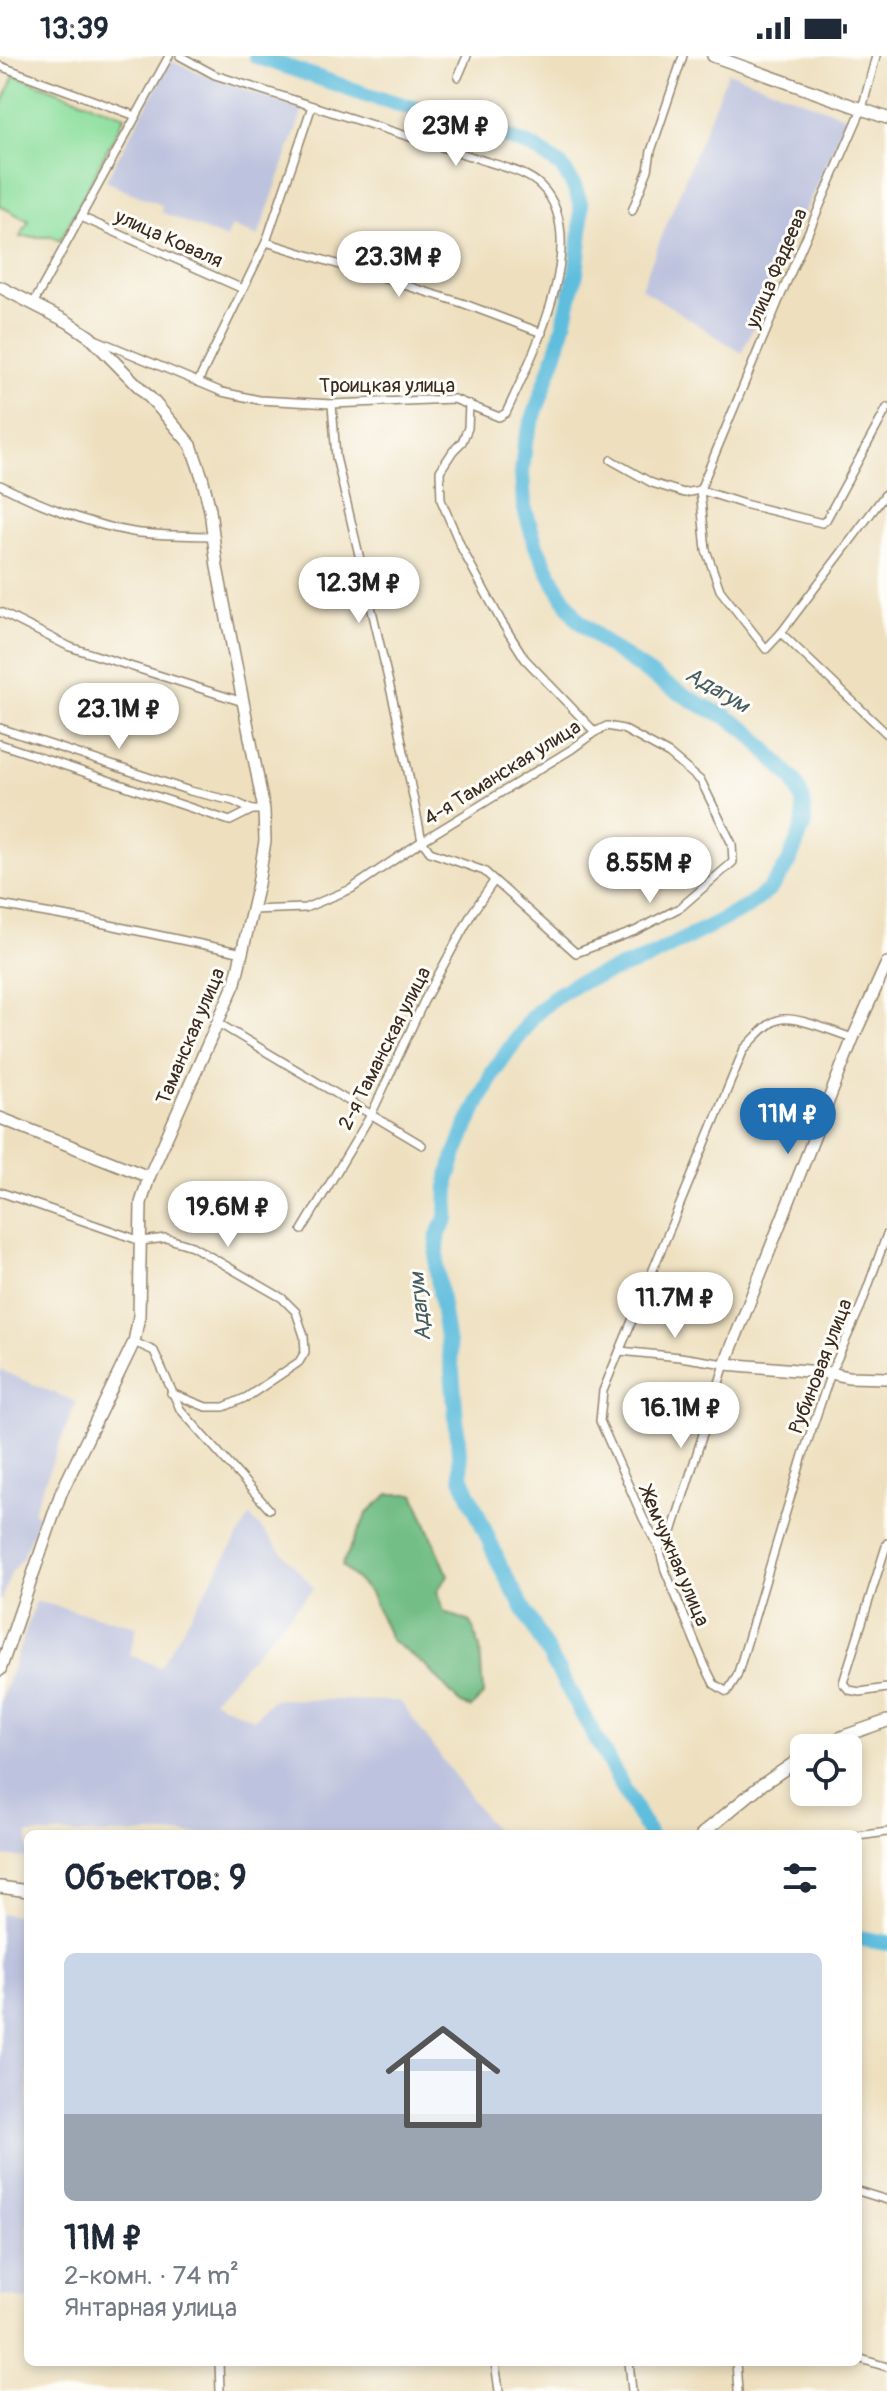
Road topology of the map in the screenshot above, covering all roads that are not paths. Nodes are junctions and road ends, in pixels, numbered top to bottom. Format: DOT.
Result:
graph roads {
  1 [pos="169,56"];
  2 [pos="180,56"];
  3 [pos="467,56"];
  4 [pos="683,56"];
  5 [pos="713,56"];
  6 [pos="876,56"];
  7 [pos="0,66"];
  8 [pos="458,77"];
  9 [pos="312,106"];
  10 [pos="862,109"];
  11 [pos="136,116"];
  12 [pos="886,116"];
  13 [pos="632,211"];
  14 [pos="81,217"];
  15 [pos="266,242"];
  16 [pos="0,287"];
  17 [pos="243,289"];
  18 [pos="33,304"];
  19 [pos="542,333"];
  20 [pos="90,337"];
  21 [pos="198,382"];
  22 [pos="332,404"];
  23 [pos="469,404"];
  24 [pos="887,408"];
  25 [pos="611,460"];
  26 [pos="0,485"];
  27 [pos="700,490"];
  28 [pos="887,492"];
  29 [pos="213,536"];
  30 [pos="0,612"];
  31 [pos="781,633"];
  32 [pos="243,702"];
  33 [pos="0,728"];
  34 [pos="595,732"];
  35 [pos="887,734"];
  36 [pos="0,744"];
  37 [pos="258,810"];
  38 [pos="422,841"];
  39 [pos="494,881"];
  40 [pos="0,905"];
  41 [pos="252,910"];
  42 [pos="243,953"];
  43 [pos="887,963"];
  44 [pos="218,1023"];
  45 [pos="853,1038"];
  46 [pos="372,1113"];
  47 [pos="0,1118"];
  48 [pos="422,1145"];
  49 [pos="149,1177"];
  50 [pos="0,1192"];
  51 [pos="302,1230"];
  52 [pos="887,1234"];
  53 [pos="141,1241"];
  54 [pos="134,1342"];
  55 [pos="620,1351"];
  56 [pos="725,1364"];
  57 [pos="831,1373"];
  58 [pos="887,1378"];
  59 [pos="171,1393"];
  60 [pos="269,1509"];
  61 [pos="887,1543"];
  62 [pos="659,1548"];
  63 [pos="0,1670"];
  64 [pos="887,1688"];
  65 [pos="727,1692"];
  66 [pos="887,1721"];
  67 [pos="850,1734"];
  68 [pos="790,1764"];
  69 [pos="707,1830"];
  70 [pos="887,1832"];
  71 [pos="862,1835"];
  72 [pos="0,1887"];
  73 [pos="24,1890"];
  74 [pos="862,2192"];
  75 [pos="887,2200"];
  76 [pos="862,2359"];
  77 [pos="219,2366"];
  78 [pos="496,2366"];
  79 [pos="629,2366"];
  80 [pos="736,2366"];
  81 [pos="887,2367"];
  82 [pos="220,2391"];
  83 [pos="499,2391"];
  84 [pos="632,2391"];
  85 [pos="738,2391"];
  1 -- 11 [label="street"];
  2 -- 9 [label="street, Троицкая улица"];
  3 -- 8 [label="street"];
  4 -- 13 [label="street"];
  5 -- 10 [label="main road"];
  6 -- 10 [label="street, улица Фадеева"];
  7 -- 11 [label="street"];
  9 -- 15 [label="street"];
  9 -- 19 [label="street, Троицкая улица"];
  10 -- 12 [label="main road"];
  10 -- 27 [label="street, улица Фадеева"];
  11 -- 14 [label="street"];
  14 -- 17 [label="street, улица Коваля"];
  14 -- 18 [label="street"];
  15 -- 17 [label="street"];
  15 -- 19 [label="street"];
  16 -- 18 [label="main road, Троицкая улица"];
  17 -- 21 [label="street"];
  18 -- 20 [label="main road, Троицкая улица"];
  19 -- 23 [label="street, Троицкая улица"];
  20 -- 21 [label="street, Троицкая улица"];
  20 -- 29 [label="main road, Таманская улица"];
  21 -- 22 [label="street, Троицкая улица"];
  22 -- 23 [label="street, Троицкая улица"];
  22 -- 38 [label="street"];
  23 -- 34 [label="street, 4-я Таманская улица"];
  24 -- 27 [label="street"];
  25 -- 27 [label="street"];
  26 -- 29 [label="street"];
  27 -- 31 [label="street, улица Фадеева"];
  28 -- 31 [label="street"];
  29 -- 32 [label="main road, Таманская улица"];
  30 -- 32 [label="street"];
  31 -- 35 [label="street"];
  32 -- 37 [label="main road, Таманская улица"];
  33 -- 37 [label="street"];
  34 -- 38 [label="street, 4-я Таманская улица"];
  34 -- 39 [label="street"];
  36 -- 37 [label="street"];
  37 -- 41 [label="main road, Таманская улица"];
  38 -- 39 [label="street"];
  38 -- 41 [label="street, 4-я Таманская улица"];
  39 -- 46 [label="street, 2-я Таманская улица"];
  40 -- 42 [label="street"];
  41 -- 42 [label="main road, Таманская улица"];
  42 -- 44 [label="main road, Таманская улица"];
  43 -- 45 [label="main road"];
  44 -- 46 [label="street"];
  44 -- 49 [label="main road, Таманская улица"];
  45 -- 55 [label="street, Жемчужная улица"];
  45 -- 56 [label="main road"];
  46 -- 48 [label="street"];
  46 -- 51 [label="street, 2-я Таманская улица"];
  47 -- 49 [label="main road"];
  49 -- 53 [label="main road, Таманская улица"];
  50 -- 53 [label="street"];
  52 -- 57 [label="street, Рубиновая улица"];
  53 -- 54 [label="main road, Таманская улица"];
  53 -- 59 [label="street"];
  54 -- 59 [label="street"];
  54 -- 63 [label="main road, Таманская улица"];
  55 -- 56 [label="street"];
  55 -- 62 [label="street, Жемчужная улица"];
  56 -- 57 [label="main road"];
  56 -- 62 [label="street"];
  57 -- 58 [label="main road"];
  57 -- 65 [label="street, Рубиновая улица"];
  59 -- 60 [label="street"];
  61 -- 64 [label="street"];
  62 -- 65 [label="street, Жемчужная улица"];
  66 -- 67 [label="main road"];
  68 -- 69 [label="main road"];
  70 -- 71 [label="street"];
  72 -- 73 [label="main road"];
  74 -- 75 [label="street"];
  76 -- 81 [label="street"];
  77 -- 82 [label="street"];
  78 -- 83 [label="street"];
  79 -- 84 [label="street"];
  80 -- 85 [label="street"];
}
